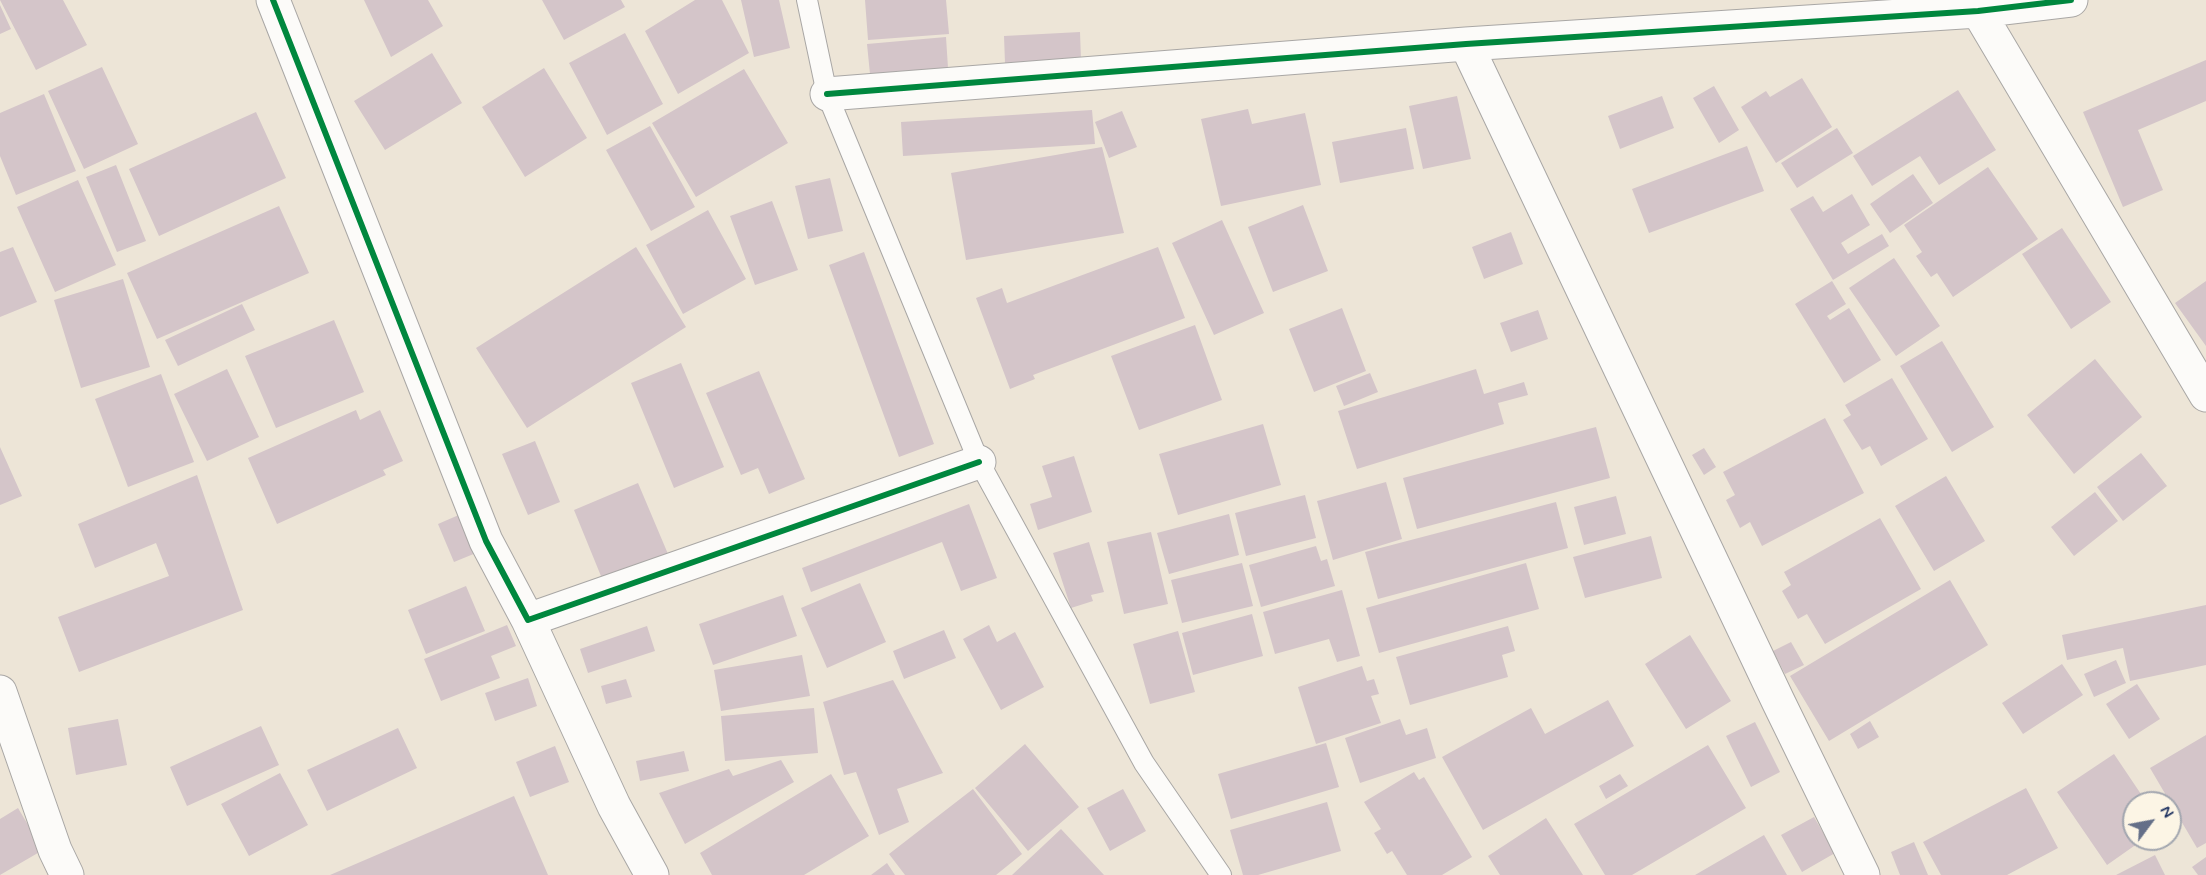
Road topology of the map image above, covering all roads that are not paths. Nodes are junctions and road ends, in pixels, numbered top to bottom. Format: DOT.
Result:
graph roads {
  1 [pos="273,0"];
  2 [pos="807,0"];
  3 [pos="2070,0"];
  4 [pos="1978,11"];
  5 [pos="1466,44"];
  6 [pos="827,94"];
  7 [pos="2206,395"];
  8 [pos="979,462"];
  9 [pos="528,620"];
  10 [pos="0,692"];
  11 [pos="68,875"];
  12 [pos="652,875"];
  13 [pos="1221,875"];
  14 [pos="1863,875"];
  1 -- 9 [label="street"];
  2 -- 6 [label="lane"];
  3 -- 4 [label="street"];
  4 -- 5 [label="street"];
  4 -- 7 [label="street"];
  5 -- 6 [label="street"];
  5 -- 14 [label="street"];
  6 -- 8 [label="lane"];
  8 -- 9 [label="street"];
  8 -- 13 [label="lane"];
  9 -- 12 [label="street"];
  10 -- 11 [label="street"];
}
